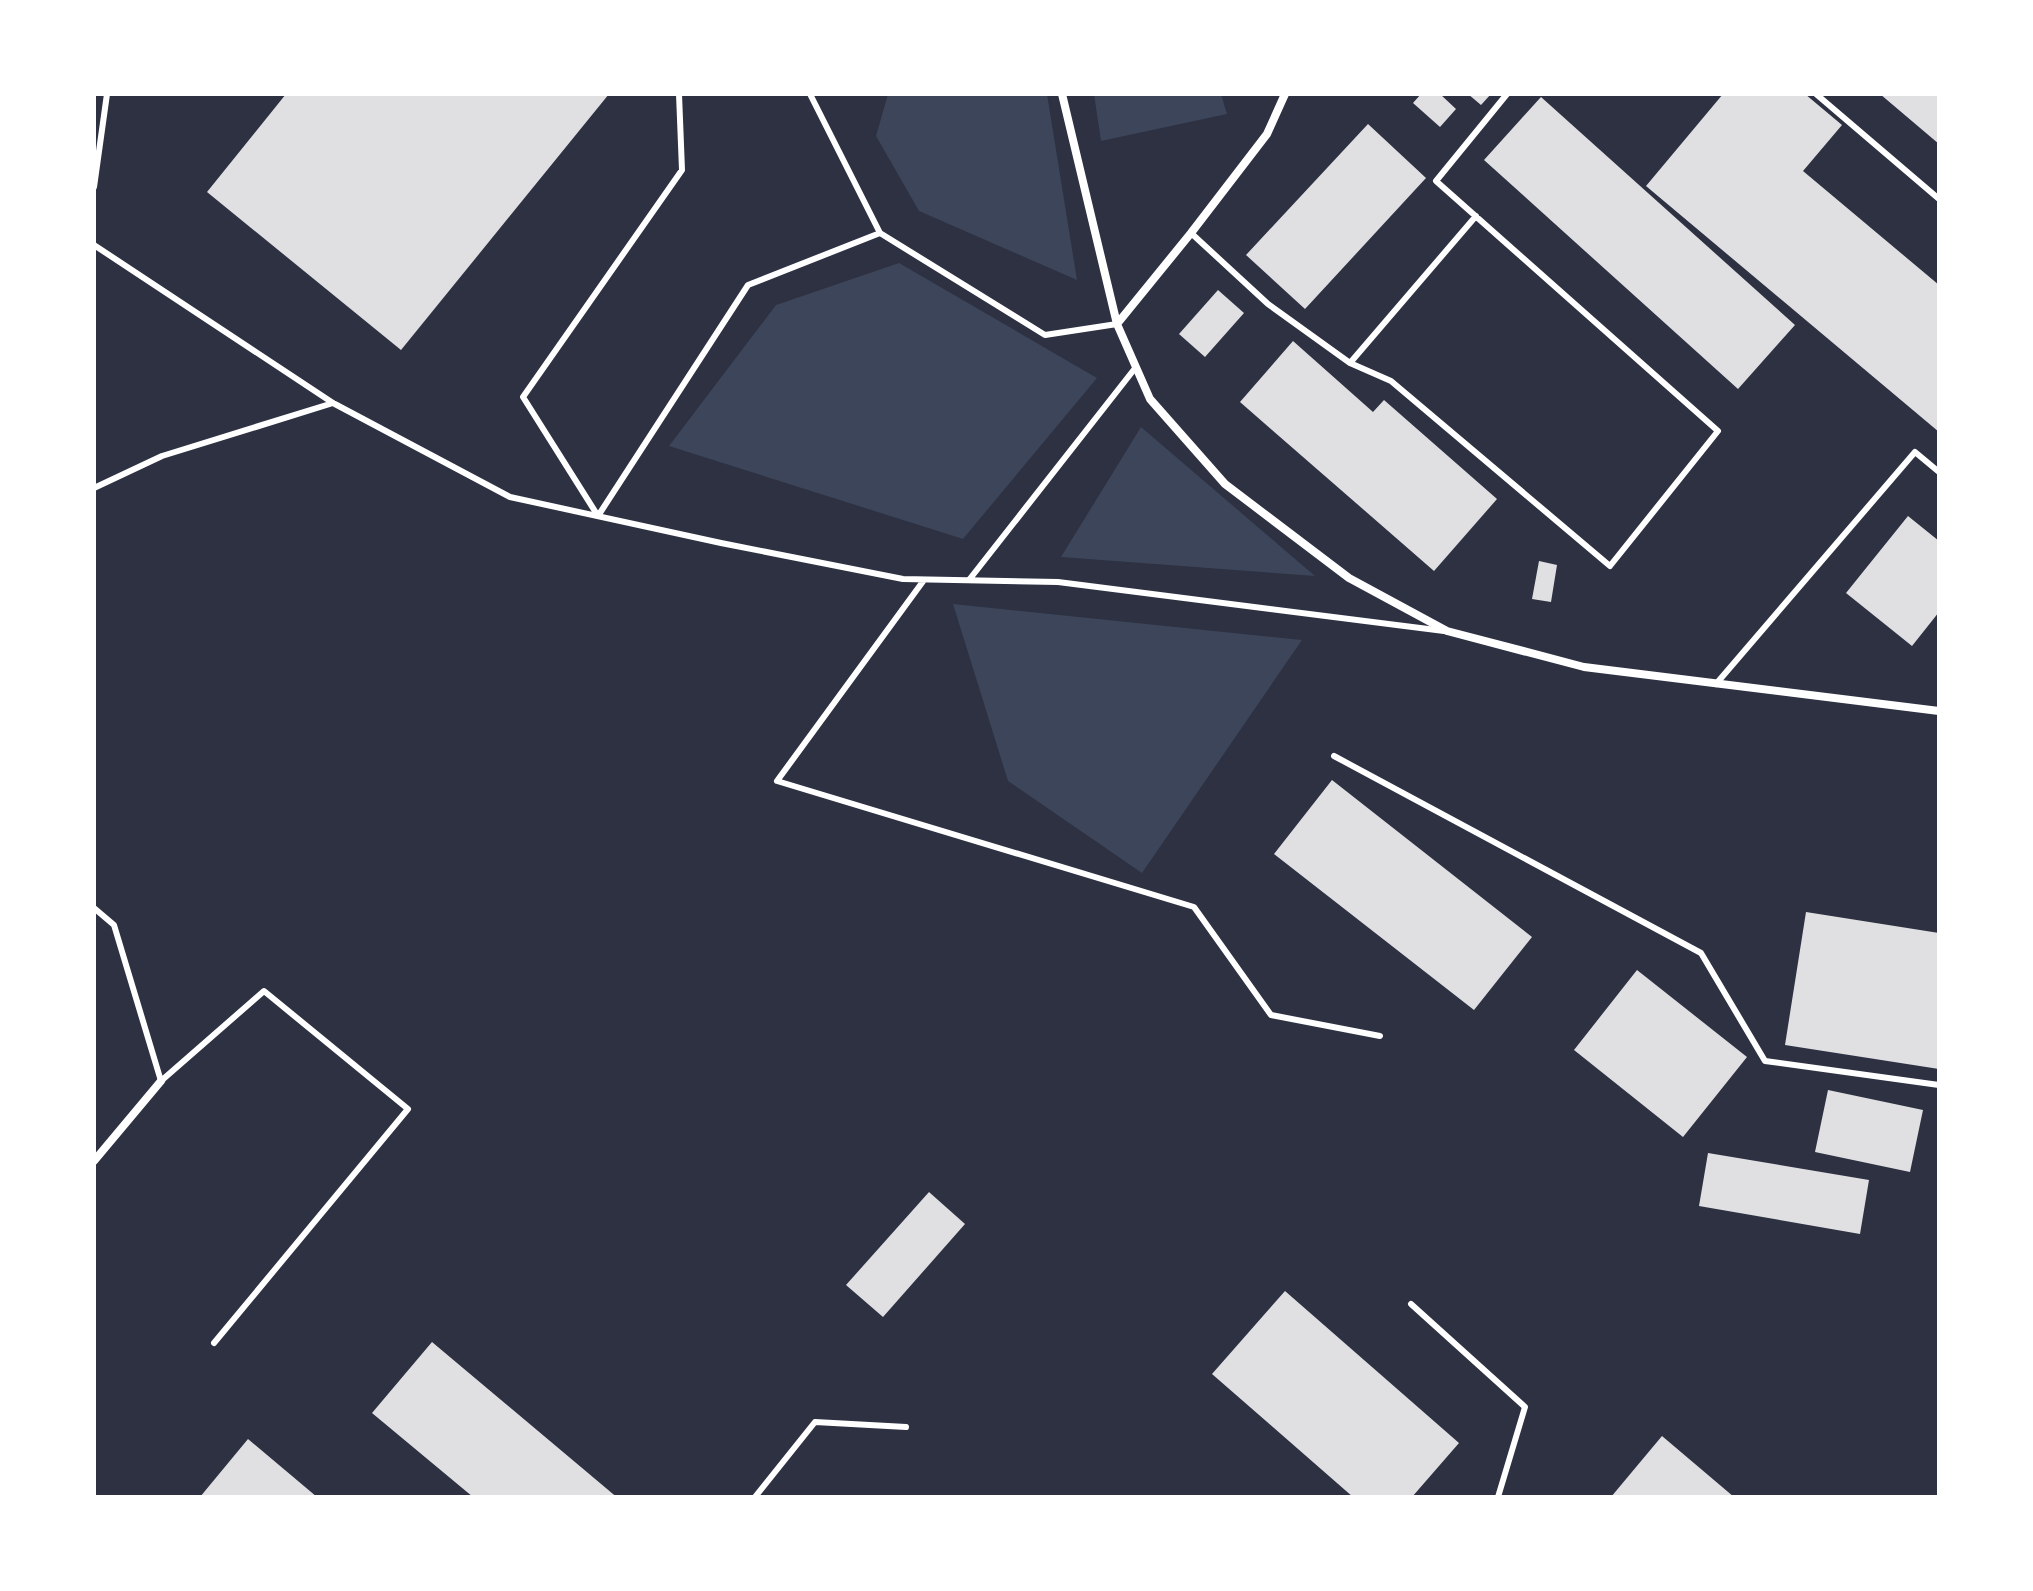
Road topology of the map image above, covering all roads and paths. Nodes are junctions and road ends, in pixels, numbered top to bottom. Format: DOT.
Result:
graph roads {
  1 [pos="107,94"];
  2 [pos="679,94"];
  3 [pos="810,94"];
  4 [pos="1062,94"];
  5 [pos="1285,94"];
  6 [pos="1507,94"];
  7 [pos="1816,94"];
  8 [pos="94,187"];
  9 [pos="1939,199"];
  10 [pos="1476,216"];
  11 [pos="880,233"];
  12 [pos="1191,233"];
  13 [pos="94,245"];
  14 [pos="1117,324"];
  15 [pos="1350,363"];
  16 [pos="1136,367"];
  17 [pos="333,403"];
  18 [pos="1939,472"];
  19 [pos="94,488"];
  20 [pos="598,516"];
  21 [pos="924,580"];
  22 [pos="969,580"];
  23 [pos="1447,631"];
  24 [pos="1716,684"];
  25 [pos="1939,711"];
  26 [pos="1334,756"];
  27 [pos="94,908"];
  28 [pos="1380,1036"];
  29 [pos="161,1081"];
  30 [pos="1939,1085"];
  31 [pos="94,1161"];
  32 [pos="1411,1304"];
  33 [pos="214,1343"];
  34 [pos="906,1427"];
  35 [pos="755,1497"];
  36 [pos="1498,1497"];
  1 -- 8 [label="lane"];
  2 -- 20 [label="lane"];
  3 -- 11 [label="lane"];
  4 -- 14 [label="street"];
  5 -- 12 [label="street"];
  6 -- 10 [label="lane"];
  7 -- 9 [label="lane"];
  10 -- 15 [label="lane"];
  10 -- 15 [label="lane"];
  11 -- 14 [label="lane"];
  11 -- 20 [label="lane"];
  12 -- 14 [label="street"];
  12 -- 15 [label="lane"];
  13 -- 17 [label="lane"];
  14 -- 16 [label="street"];
  16 -- 22 [label="lane"];
  16 -- 23 [label="street"];
  17 -- 19 [label="lane"];
  17 -- 20 [label="lane"];
  18 -- 24 [label="lane"];
  20 -- 21 [label="lane"];
  21 -- 22 [label="lane"];
  21 -- 28 [label="lane"];
  22 -- 23 [label="lane"];
  23 -- 24 [label="street"];
  24 -- 25 [label="street"];
  26 -- 30 [label="lane"];
  27 -- 29 [label="lane"];
  29 -- 31 [label="street"];
  29 -- 33 [label="lane"];
  32 -- 36 [label="lane"];
  34 -- 35 [label="lane"];
}
